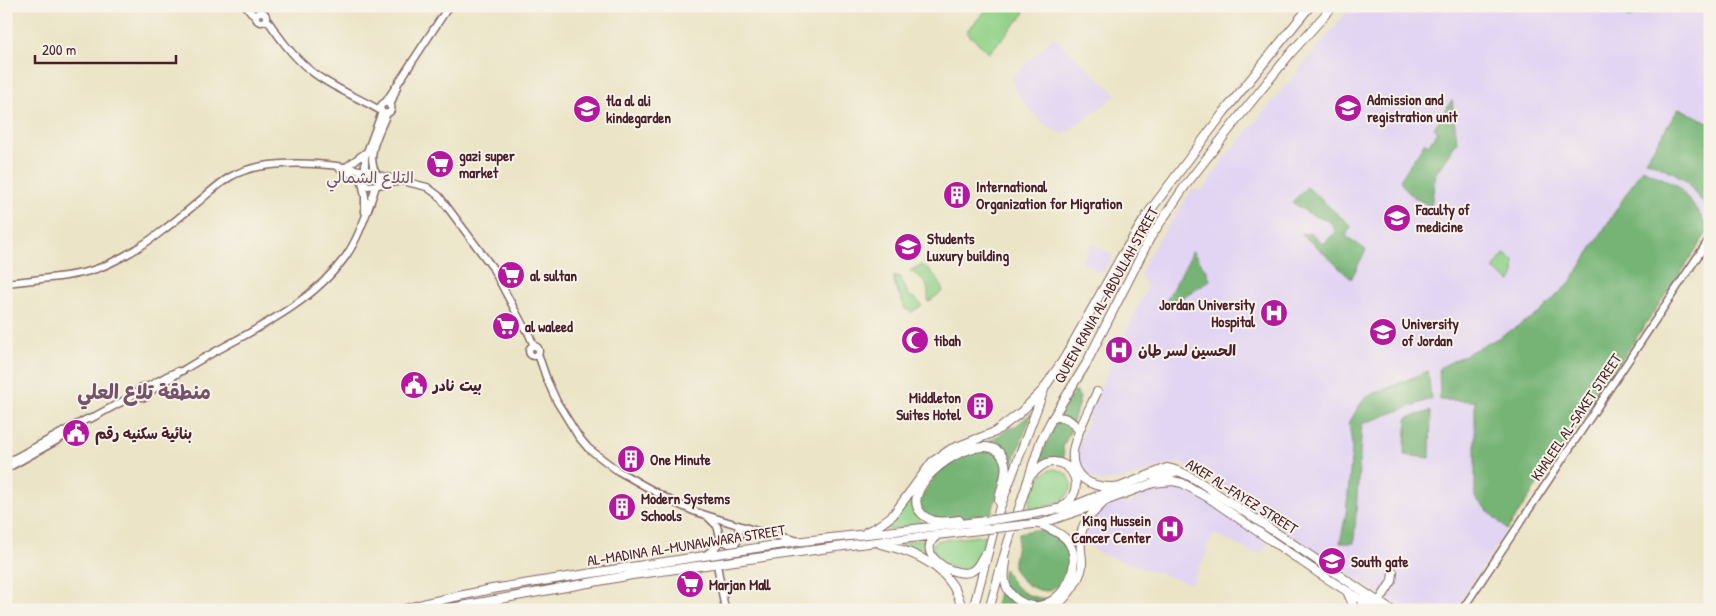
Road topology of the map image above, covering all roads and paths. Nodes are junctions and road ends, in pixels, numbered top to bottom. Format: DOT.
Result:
graph roads {
  1 [pos="246,6"];
  2 [pos="251,6"];
  3 [pos="449,6"];
  4 [pos="1310,6"];
  5 [pos="1333,6"];
  6 [pos="261,17"];
  7 [pos="1264,96"];
  8 [pos="362,100"];
  9 [pos="386,104"];
  10 [pos="383,112"];
  11 [pos="1239,118"];
  12 [pos="366,152"];
  13 [pos="335,166"];
  14 [pos="346,167"];
  15 [pos="364,170"];
  16 [pos="377,174"];
  17 [pos="361,180"];
  18 [pos="402,181"];
  19 [pos="376,186"];
  20 [pos="364,218"];
  21 [pos="1710,238"];
  22 [pos="6,283"];
  23 [pos="1045,387"];
  24 [pos="90,419"];
  25 [pos="1052,419"];
  26 [pos="1077,428"];
  27 [pos="6,463"];
  28 [pos="6,469"];
  29 [pos="1178,471"];
  30 [pos="1073,475"];
  31 [pos="1030,477"];
  32 [pos="1125,484"];
  33 [pos="1134,490"];
  34 [pos="1105,501"];
  35 [pos="1058,509"];
  36 [pos="999,510"];
  37 [pos="708,516"];
  38 [pos="976,524"];
  39 [pos="1036,524"];
  40 [pos="738,525"];
  41 [pos="860,534"];
  42 [pos="940,534"];
  43 [pos="721,540"];
  44 [pos="803,541"];
  45 [pos="874,542"];
  46 [pos="989,547"];
  47 [pos="1006,549"];
  48 [pos="703,557"];
  49 [pos="717,564"];
  50 [pos="1394,572"];
  51 [pos="1346,590"];
  52 [pos="1365,600"];
  53 [pos="1378,606"];
  54 [pos="453,608"];
  55 [pos="401,610"];
  56 [pos="440,610"];
  57 [pos="725,610"];
  58 [pos="962,610"];
  59 [pos="973,610"];
  60 [pos="988,610"];
  61 [pos="1054,610"];
  62 [pos="1355,610"];
  63 [pos="1359,610"];
  64 [pos="1391,610"];
  65 [pos="1462,610"];
  1 -- 6 [label="street"];
  2 -- 6 [label="street"];
  3 -- 9 [label="street"];
  4 -- 23 [label="main road, QUEEN RANIA AL-ABDULLAH STREET"];
  5 -- 11 [label="main road, QUEEN RANIA AL-ABDULLAH STREET"];
  6 -- 8 [label="street"];
  7 -- 11 [label="main road"];
  8 -- 9 [label="street"];
  8 -- 10 [label="street"];
  9 -- 10 [label="street"];
  10 -- 12 [label="street"];
  10 -- 16 [label="street"];
  11 -- 25 [label="main road, QUEEN RANIA AL-ABDULLAH STREET"];
  12 -- 14 [label="street"];
  12 -- 15 [label="street"];
  13 -- 14 [label="street"];
  13 -- 17 [label="street"];
  13 -- 22 [label="street"];
  14 -- 15 [label="street"];
  15 -- 16 [label="street"];
  15 -- 17 [label="street"];
  16 -- 18 [label="street"];
  16 -- 19 [label="street"];
  17 -- 19 [label="street"];
  17 -- 20 [label="street"];
  18 -- 19 [label="street"];
  18 -- 37 [label="street"];
  19 -- 20 [label="street"];
  20 -- 24 [label="street"];
  21 -- 65 [label="street, KHALEEL AL-SAKET STREET"];
  23 -- 36 [label="main road, QUEEN RANIA AL-ABDULLAH STREET"];
  23 -- 41 [label="main road"];
  24 -- 27 [label="street"];
  24 -- 28 [label="street"];
  25 -- 26 [label="main road"];
  25 -- 31 [label="main road, QUEEN RANIA AL-ABDULLAH STREET"];
  26 -- 30 [label="main road"];
  26 -- 32 [label="main road"];
  29 -- 32 [label="main road, AKEF AL-FAYEZ STREET"];
  29 -- 33 [label="main road"];
  29 -- 52 [label="main road, AKEF AL-FAYEZ STREET"];
  30 -- 31 [label="main road"];
  30 -- 35 [label="main road"];
  31 -- 47 [label="main road, QUEEN RANIA AL-ABDULLAH STREET"];
  32 -- 35 [label="main road, AKEF AL-FAYEZ STREET"];
  33 -- 34 [label="main road, AKEF AL-FAYEZ STREET"];
  33 -- 51 [label="main road, AKEF AL-FAYEZ STREET"];
  34 -- 39 [label="main road, AKEF AL-FAYEZ STREET"];
  34 -- 61 [label="main road"];
  35 -- 38 [label="main road, AKEF AL-FAYEZ STREET, bridge"];
  36 -- 38 [label="main road"];
  36 -- 46 [label="main road, QUEEN RANIA AL-ABDULLAH STREET"];
  37 -- 40 [label="street"];
  37 -- 43 [label="street"];
  38 -- 39 [label="main road, AKEF AL-FAYEZ STREET, bridge"];
  38 -- 41 [label="main road, AL-MADINA AL-MUNAWWARA STREET"];
  38 -- 42 [label="main road, AL-MADINA AL-MUNAWWARA STREET"];
  39 -- 47 [label="main road"];
  40 -- 43 [label="street"];
  40 -- 44 [label="street"];
  41 -- 44 [label="main road, AL-MADINA AL-MUNAWWARA STREET"];
  42 -- 45 [label="main road, AL-MADINA AL-MUNAWWARA STREET"];
  42 -- 46 [label="main road"];
  43 -- 48 [label="street"];
  44 -- 48 [label="main road, AL-MADINA AL-MUNAWWARA STREET"];
  45 -- 49 [label="main road, AL-MADINA AL-MUNAWWARA STREET"];
  45 -- 58 [label="main road"];
  46 -- 59 [label="main road, QUEEN RANIA AL-ABDULLAH STREET"];
  47 -- 60 [label="main road, QUEEN RANIA AL-ABDULLAH STREET"];
  48 -- 55 [label="main road, AL-MADINA AL-MUNAWWARA STREET"];
  49 -- 54 [label="main road, AL-MADINA AL-MUNAWWARA STREET"];
  49 -- 57 [label="street"];
  50 -- 53 [label="main road"];
  51 -- 52 [label="main road, AKEF AL-FAYEZ STREET"];
  51 -- 62 [label="main road"];
  52 -- 53 [label="main road, AKEF AL-FAYEZ STREET"];
  52 -- 63 [label="street"];
  53 -- 64 [label="main road, AKEF AL-FAYEZ STREET"];
  54 -- 56 [label="main road, AL-MADINA AL-MUNAWWARA STREET"];
}
